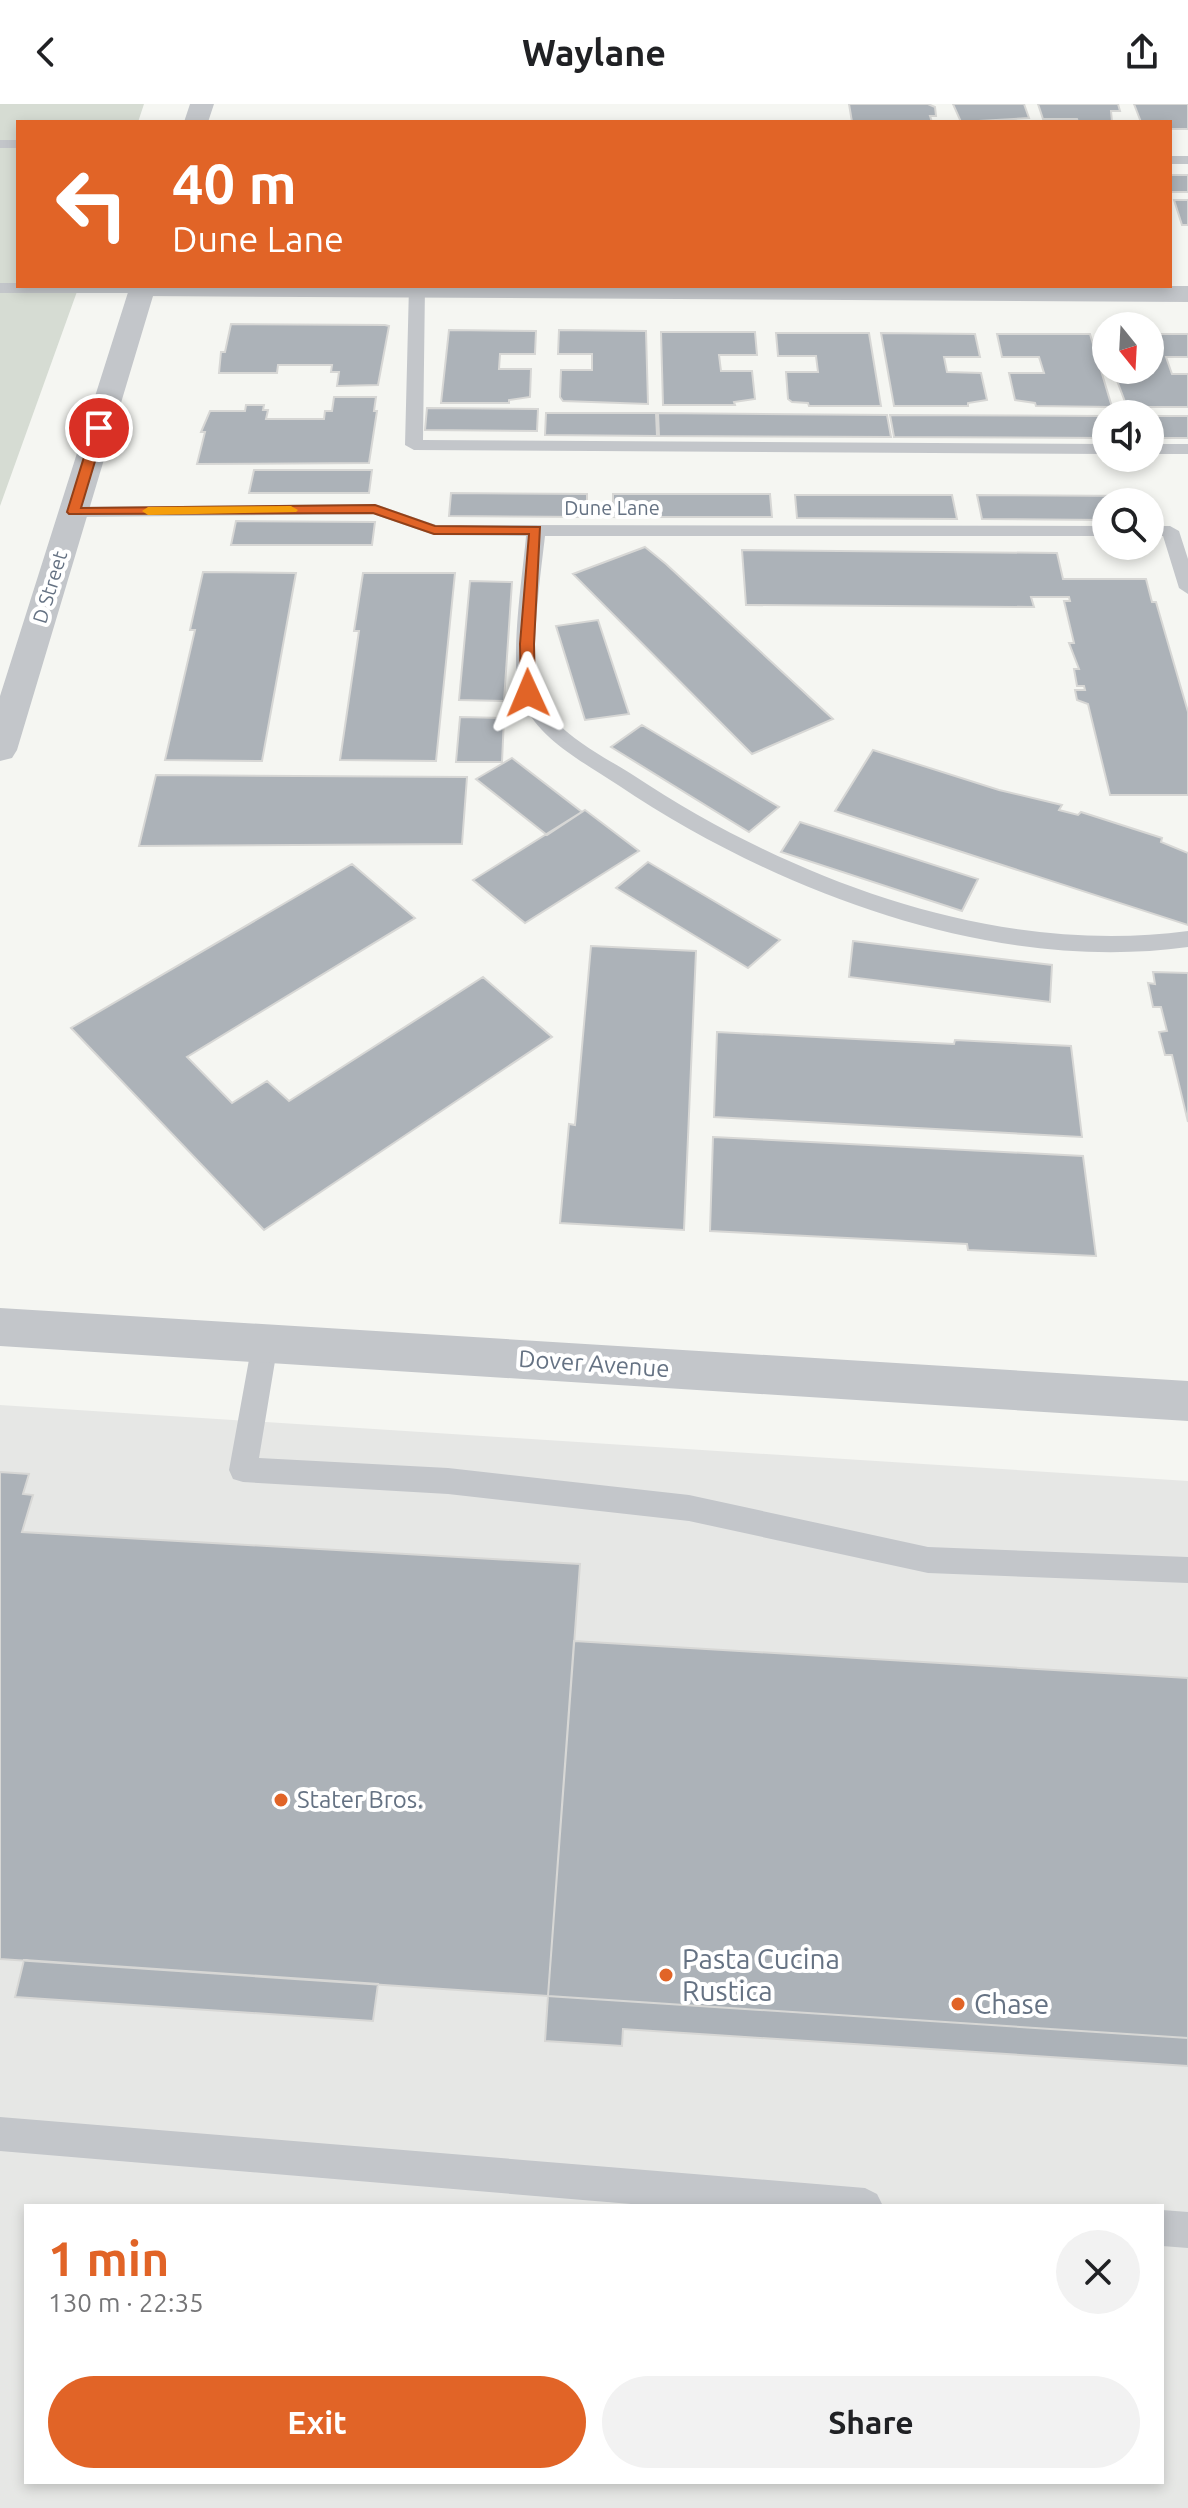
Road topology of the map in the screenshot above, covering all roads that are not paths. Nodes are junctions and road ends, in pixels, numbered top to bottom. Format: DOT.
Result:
graph roads {
  1 [pos="143,288"];
  2 [pos="416,288"];
  3 [pos="526,288"];
  4 [pos="1188,294"];
  5 [pos="1092,449"];
  6 [pos="1164,449"];
  7 [pos="1188,449"];
  8 [pos="74,512"];
  9 [pos="536,530"];
  10 [pos="1092,531"];
  11 [pos="1164,531"];
  12 [pos="1188,588"];
  13 [pos="0,750"];
  14 [pos="1188,939"];
  15 [pos="0,1327"];
  16 [pos="265,1343"];
  17 [pos="1188,1401"];
  18 [pos="1188,1570"];
  19 [pos="0,2134"];
  20 [pos="841,2204"];
  21 [pos="1164,2228"];
  22 [pos="1188,2230"];
  1 -- 8 [label="street, D Street"];
  2 -- 5 [label="lane"];
  3 -- 4 [label="street"];
  6 -- 7 [label="lane"];
  8 -- 9 [label="lane, Dune Lane"];
  8 -- 13 [label="street, D Street"];
  9 -- 10 [label="lane, Dune Lane"];
  9 -- 14 [label="lane"];
  11 -- 12 [label="lane"];
  15 -- 16 [label="street, Dover Avenue"];
  16 -- 17 [label="street, Dover Avenue"];
  16 -- 18 [label="lane"];
  19 -- 20 [label="lane"];
  21 -- 22 [label="lane"];
}
